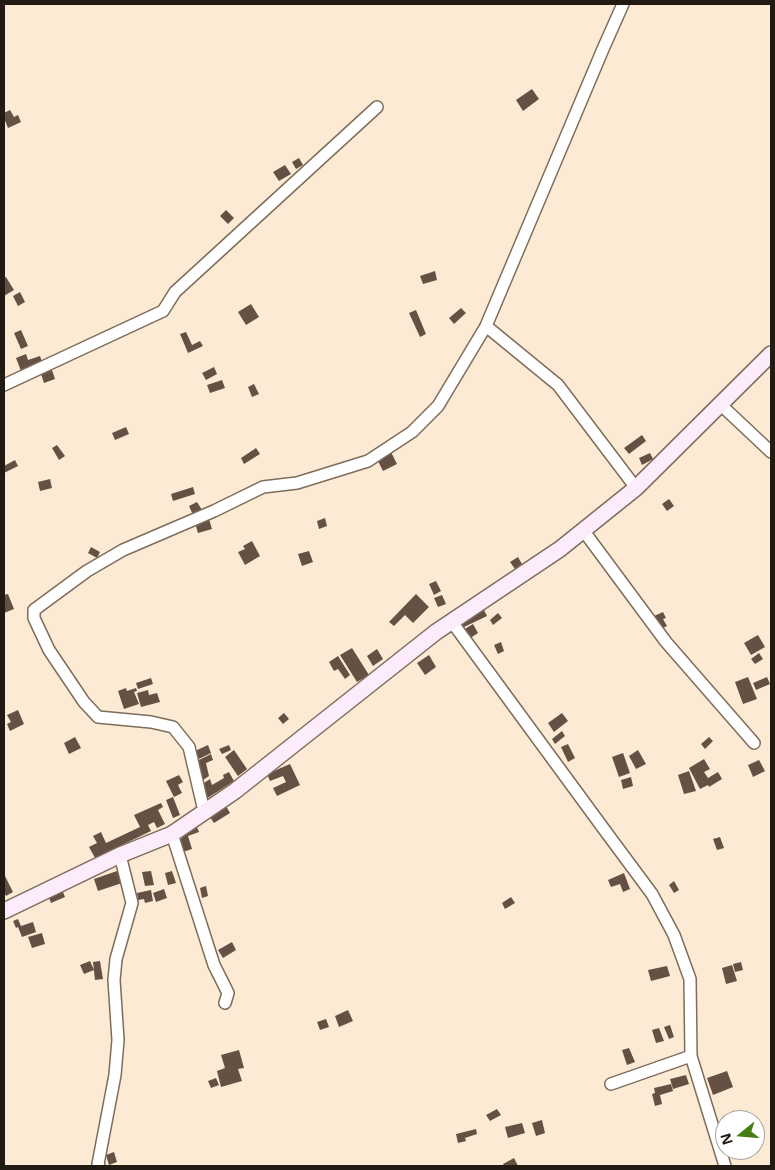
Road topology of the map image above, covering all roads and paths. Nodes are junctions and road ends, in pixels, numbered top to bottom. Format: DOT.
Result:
graph roads {
  1 [pos="623,4"];
  2 [pos="377,107"];
  3 [pos="486,326"];
  4 [pos="771,354"];
  5 [pos="4,385"];
  6 [pos="720,404"];
  7 [pos="771,452"];
  8 [pos="636,488"];
  9 [pos="583,530"];
  10 [pos="452,622"];
  11 [pos="754,743"];
  12 [pos="204,811"];
  13 [pos="172,834"];
  14 [pos="120,855"];
  15 [pos="4,911"];
  16 [pos="225,1003"];
  17 [pos="691,1056"];
  18 [pos="610,1084"];
  19 [pos="99,1166"];
  20 [pos="725,1166"];
  1 -- 3 [label="street"];
  2 -- 5 [label="street"];
  3 -- 8 [label="street"];
  3 -- 12 [label="street"];
  4 -- 6 [label="street"];
  6 -- 7 [label="street"];
  6 -- 8 [label="street"];
  8 -- 9 [label="street"];
  9 -- 10 [label="street"];
  9 -- 11 [label="street"];
  10 -- 12 [label="street"];
  10 -- 17 [label="street"];
  12 -- 13 [label="street"];
  13 -- 14 [label="street"];
  13 -- 16 [label="street"];
  14 -- 15 [label="street"];
  14 -- 19 [label="street"];
  17 -- 18 [label="street"];
  17 -- 20 [label="street"];
}
